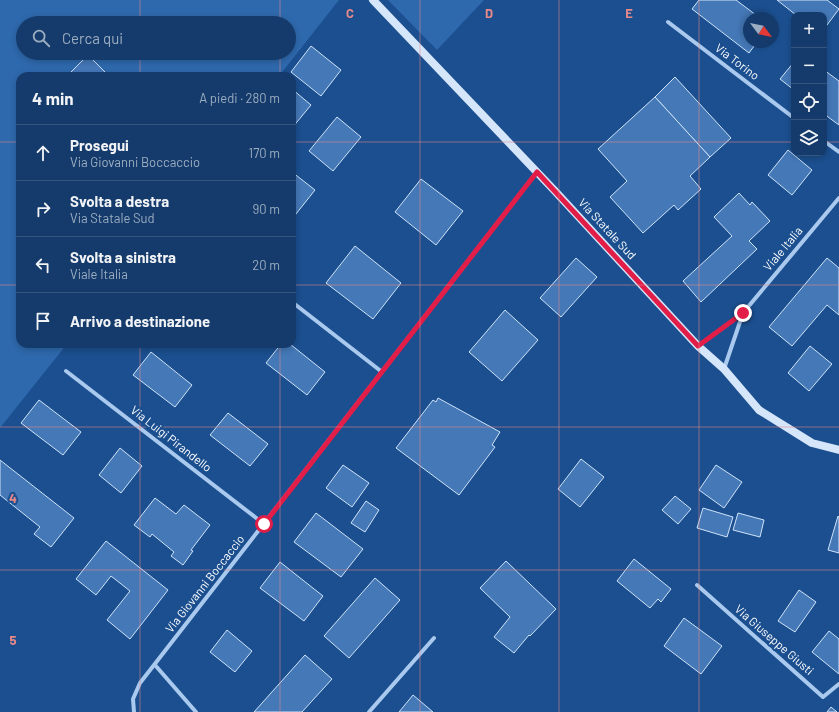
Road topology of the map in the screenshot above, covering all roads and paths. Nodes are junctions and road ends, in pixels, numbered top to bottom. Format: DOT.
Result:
graph roads {
  1 [pos="373,0"];
  2 [pos="668,22"];
  3 [pos="791,116"];
  4 [pos="827,143"];
  5 [pos="839,152"];
  6 [pos="537,172"];
  7 [pos="839,198"];
  8 [pos="296,305"];
  9 [pos="743,313"];
  10 [pos="698,346"];
  11 [pos="724,369"];
  12 [pos="66,370"];
  13 [pos="382,372"];
  14 [pos="839,450"];
  15 [pos="264,524"];
  16 [pos="697,585"];
  17 [pos="434,638"];
  18 [pos="154,665"];
  19 [pos="839,684"];
  20 [pos="133,710"];
  21 [pos="196,712"];
  22 [pos="369,712"];
  1 -- 6 [label="main road, Via Statale Sud"];
  2 -- 3 [label="street, Via Torino"];
  4 -- 5 [label="street"];
  6 -- 10 [label="main road, Via Statale Sud"];
  6 -- 13 [label="street, Via Giovanni Boccaccio"];
  7 -- 9 [label="street, Viale Italia"];
  8 -- 13 [label="street"];
  9 -- 10 [label="street, Viale Italia"];
  9 -- 11 [label="street, Viale Italia"];
  10 -- 11 [label="main road, Via Statale Sud"];
  11 -- 14 [label="main road, Via Statale Sud"];
  12 -- 15 [label="street, Via Luigi Pirandello"];
  13 -- 15 [label="street, Via Giovanni Boccaccio"];
  15 -- 18 [label="street, Via Giovanni Boccaccio"];
  16 -- 19 [label="street, Via Giuseppe Giusti"];
  17 -- 22 [label="street"];
  18 -- 20 [label="street, Via Giovanni Boccaccio"];
  18 -- 21 [label="street"];
}
